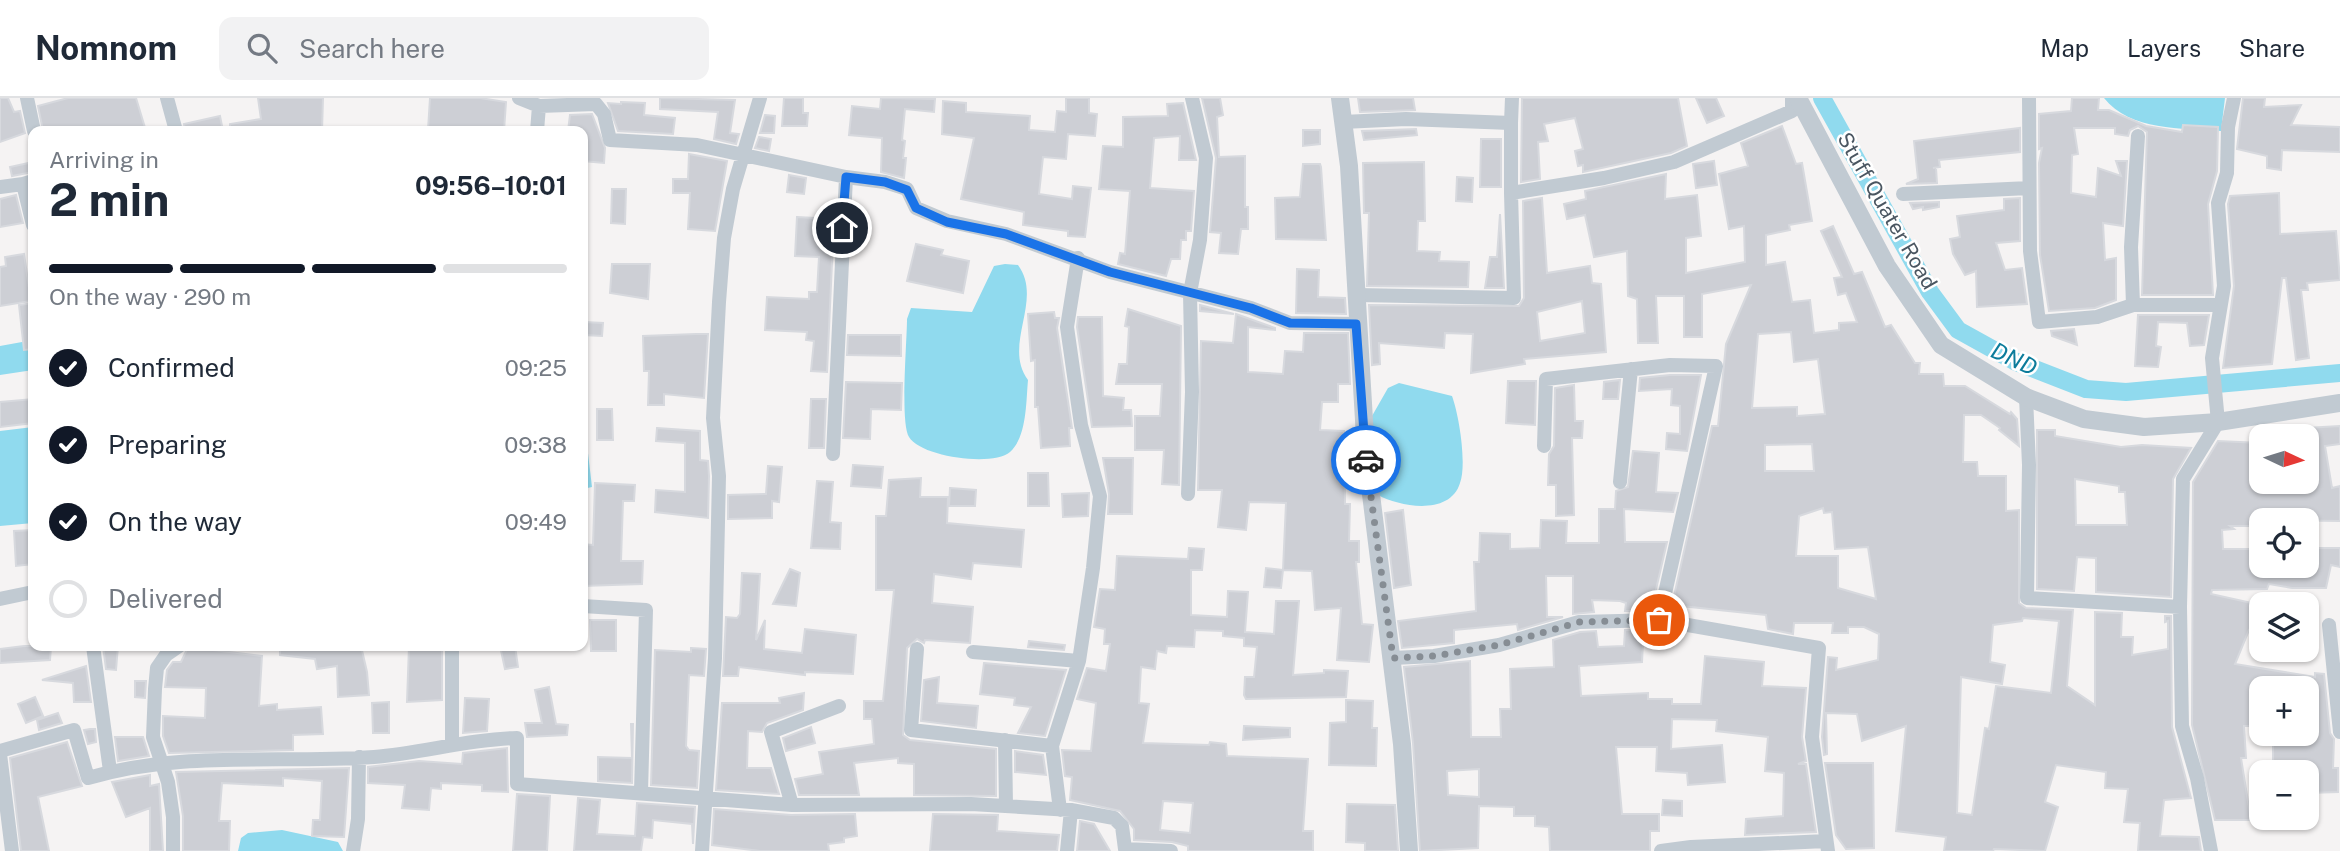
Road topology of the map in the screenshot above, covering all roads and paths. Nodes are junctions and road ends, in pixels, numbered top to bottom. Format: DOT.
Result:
graph roads {
  1 [pos="27,98"];
  2 [pos="167,98"];
  3 [pos="519,98"];
  4 [pos="608,98"];
  5 [pos="759,98"];
  6 [pos="1192,98"];
  7 [pos="1340,98"];
  8 [pos="1512,98"];
  9 [pos="1792,98"];
  10 [pos="1798,98"];
  11 [pos="2029,98"];
  12 [pos="2234,98"];
  13 [pos="539,106"];
  14 [pos="604,114"];
  15 [pos="1343,121"];
  16 [pos="1511,123"];
  17 [pos="33,126"];
  18 [pos="175,126"];
  19 [pos="537,126"];
  20 [pos="2138,136"];
  21 [pos="744,153"];
  22 [pos="846,177"];
  23 [pos="28,182"];
  24 [pos="0,187"];
  25 [pos="2029,188"];
  26 [pos="1511,193"];
  27 [pos="1903,194"];
  28 [pos="1078,258"];
  29 [pos="1189,293"];
  30 [pos="1357,295"];
  31 [pos="2219,304"];
  32 [pos="2133,305"];
  33 [pos="1356,324"];
  34 [pos="1632,369"];
  35 [pos="2026,397"];
  36 [pos="2340,403"];
  37 [pos="2218,421"];
  38 [pos="1544,446"];
  39 [pos="833,454"];
  40 [pos="1620,482"];
  41 [pos="1188,494"];
  42 [pos="28,593"];
  43 [pos="0,599"];
  44 [pos="588,606"];
  45 [pos="2180,607"];
  46 [pos="1659,620"];
  47 [pos="2329,625"];
  48 [pos="917,649"];
  49 [pos="94,651"];
  50 [pos="171,651"];
  51 [pos="452,651"];
  52 [pos="973,652"];
  53 [pos="1393,658"];
  54 [pos="1079,661"];
  55 [pos="839,706"];
  56 [pos="2340,732"];
  57 [pos="1005,740"];
  58 [pos="452,743"];
  59 [pos="1052,746"];
  60 [pos="0,752"];
  61 [pos="359,757"];
  62 [pos="161,762"];
  63 [pos="110,771"];
  64 [pos="641,792"];
  65 [pos="705,801"];
  66 [pos="792,805"];
  67 [pos="1006,806"];
  68 [pos="1065,810"];
  69 [pos="1827,846"];
  70 [pos="1691,849"];
  71 [pos="12,851"];
  72 [pos="173,851"];
  73 [pos="353,851"];
  74 [pos="702,851"];
  75 [pos="1067,851"];
  76 [pos="1171,851"];
  77 [pos="1409,851"];
  78 [pos="1661,851"];
  79 [pos="2211,851"];
  1 -- 17 [label="street"];
  2 -- 18 [label="street"];
  3 -- 13 [label="street"];
  4 -- 14 [label="street"];
  5 -- 21 [label="street"];
  6 -- 29 [label="street"];
  7 -- 15 [label="street"];
  8 -- 16 [label="street"];
  9 -- 26 [label="street"];
  10 -- 35 [label="street, Stuff Quater Road"];
  11 -- 25 [label="street"];
  12 -- 31 [label="street"];
  13 -- 14 [label="street"];
  13 -- 19 [label="street"];
  14 -- 21 [label="street"];
  15 -- 16 [label="street"];
  15 -- 30 [label="street"];
  16 -- 26 [label="street"];
  20 -- 32 [label="street"];
  21 -- 22 [label="street"];
  21 -- 65 [label="street"];
  22 -- 28 [label="street"];
  22 -- 39 [label="street"];
  23 -- 24 [label="street"];
  25 -- 27 [label="street"];
  25 -- 32 [label="street"];
  26 -- 30 [label="street"];
  28 -- 29 [label="street"];
  28 -- 54 [label="street"];
  29 -- 33 [label="street"];
  29 -- 41 [label="street"];
  30 -- 33 [label="street"];
  31 -- 32 [label="street"];
  31 -- 37 [label="street"];
  33 -- 53 [label="street"];
  34 -- 38 [label="street"];
  34 -- 40 [label="street"];
  34 -- 46 [label="street"];
  35 -- 37 [label="street, Stuff Quater Road"];
  35 -- 45 [label="street"];
  36 -- 37 [label="street, Stuff Quater Road"];
  37 -- 45 [label="street"];
  42 -- 43 [label="street"];
  44 -- 64 [label="street"];
  45 -- 79 [label="street"];
  46 -- 53 [label="street"];
  46 -- 69 [label="street"];
  47 -- 56 [label="street"];
  48 -- 57 [label="street"];
  49 -- 63 [label="street"];
  50 -- 62 [label="street"];
  51 -- 58 [label="street"];
  52 -- 54 [label="street"];
  53 -- 77 [label="street"];
  54 -- 59 [label="street"];
  55 -- 66 [label="street"];
  57 -- 59 [label="street"];
  57 -- 67 [label="street"];
  58 -- 61 [label="street"];
  58 -- 64 [label="street"];
  59 -- 68 [label="street"];
  60 -- 63 [label="street"];
  60 -- 71 [label="street"];
  61 -- 62 [label="street"];
  61 -- 73 [label="street"];
  62 -- 63 [label="street"];
  62 -- 72 [label="street"];
  64 -- 65 [label="street"];
  65 -- 66 [label="street"];
  65 -- 74 [label="street"];
  66 -- 67 [label="street"];
  67 -- 68 [label="street"];
  68 -- 75 [label="street"];
  68 -- 76 [label="street"];
  69 -- 70 [label="street"];
  70 -- 78 [label="street"];
}
